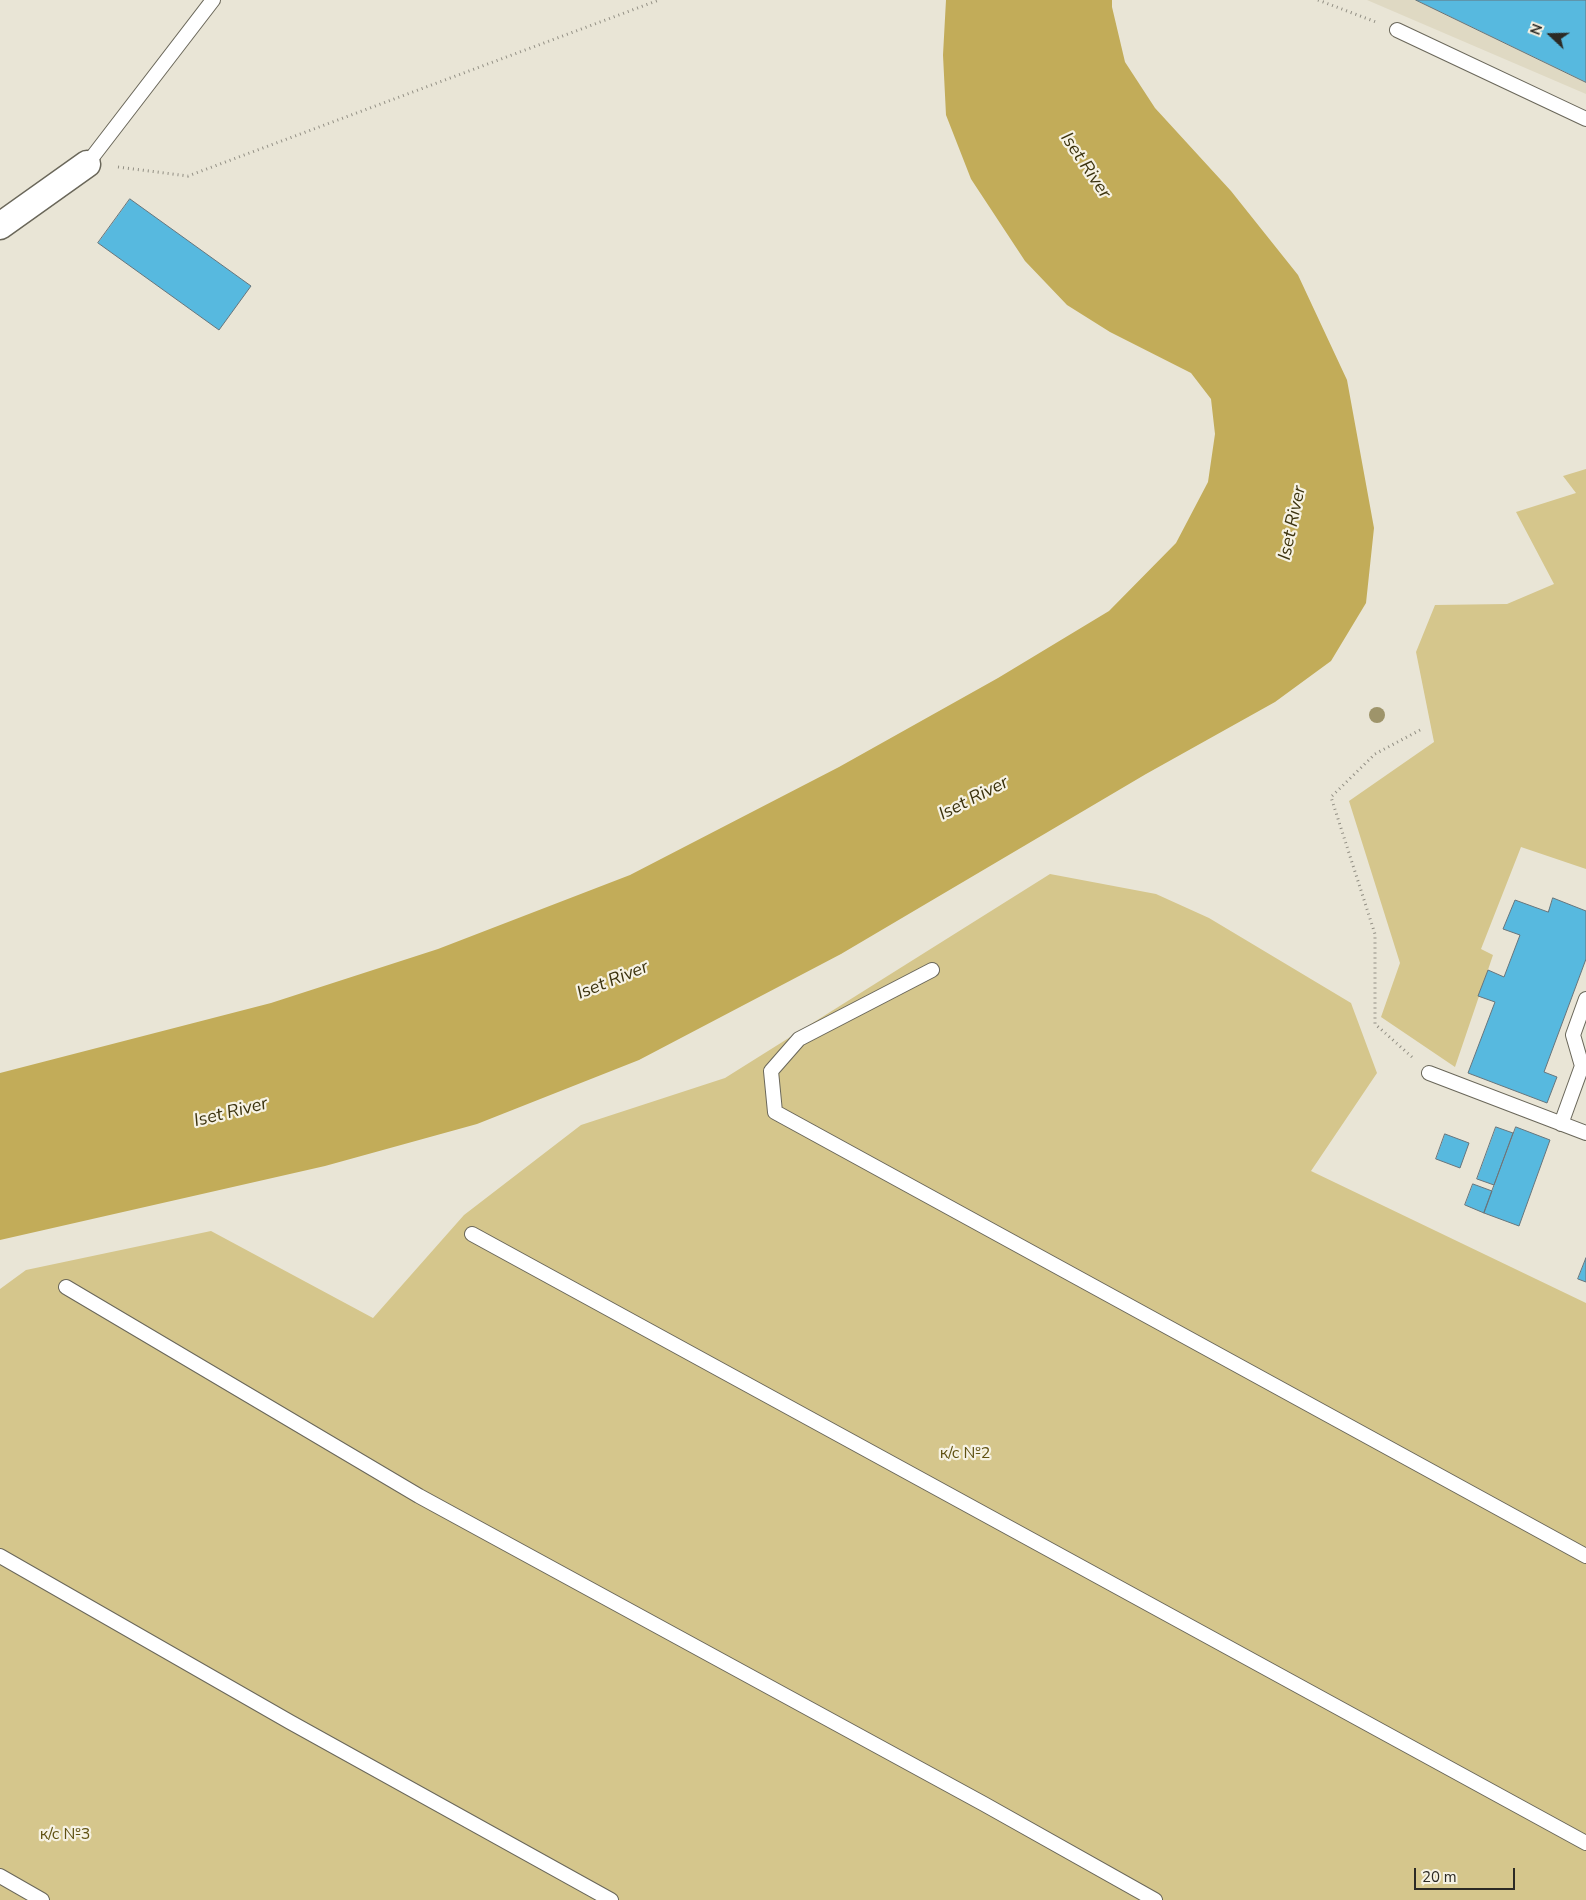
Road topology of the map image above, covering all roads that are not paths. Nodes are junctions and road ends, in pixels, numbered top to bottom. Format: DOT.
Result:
graph roads {
  1 [pos="213,0"];
  2 [pos="1397,30"];
  3 [pos="1586,119"];
  4 [pos="87,164"];
  5 [pos="0,226"];
  6 [pos="932,970"];
  7 [pos="1586,999"];
  8 [pos="1429,1073"];
  9 [pos="1561,1124"];
  10 [pos="1586,1133"];
  11 [pos="472,1234"];
  12 [pos="66,1287"];
  13 [pos="0,1556"];
  14 [pos="1586,1556"];
  15 [pos="1586,1843"];
  16 [pos="0,1876"];
  17 [pos="42,1900"];
  18 [pos="611,1900"];
  19 [pos="1155,1900"];
  1 -- 4 [label="lane"];
  2 -- 3 [label="lane"];
  4 -- 5 [label="street"];
  6 -- 14 [label="lane"];
  7 -- 9 [label="lane"];
  8 -- 9 [label="lane"];
  9 -- 10 [label="lane"];
  11 -- 15 [label="lane"];
  12 -- 19 [label="lane"];
  13 -- 18 [label="lane"];
  16 -- 17 [label="lane"];
}
